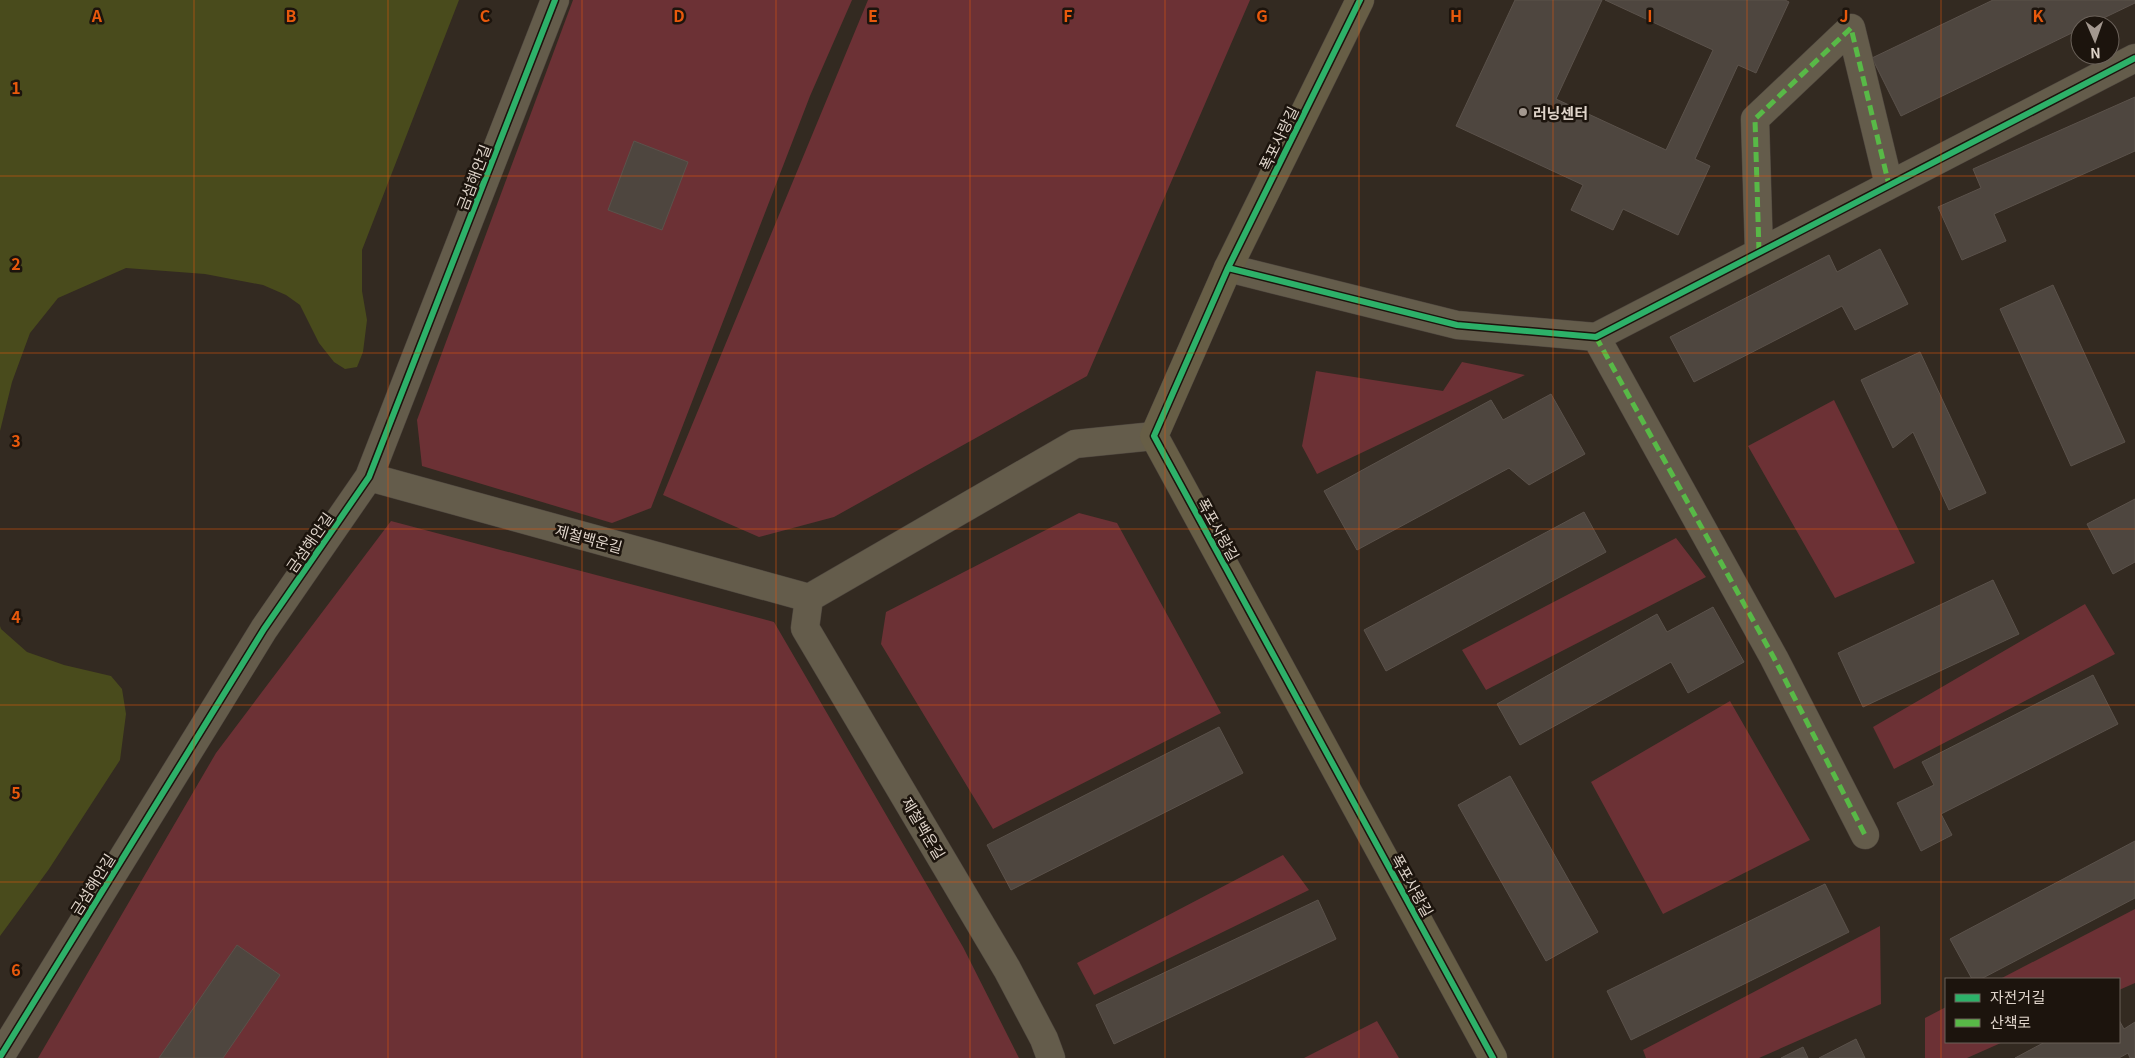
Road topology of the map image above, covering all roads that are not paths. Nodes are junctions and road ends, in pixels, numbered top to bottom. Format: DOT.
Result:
graph roads {
  1 [pos="555,0"];
  2 [pos="1360,0"];
  3 [pos="2135,58"];
  4 [pos="1889,185"];
  5 [pos="1759,252"];
  6 [pos="1228,268"];
  7 [pos="1596,337"];
  8 [pos="1154,436"];
  9 [pos="369,477"];
  10 [pos="809,598"];
  11 [pos="1865,835"];
  12 [pos="0,1057"];
  13 [pos="1051,1058"];
  14 [pos="1493,1058"];
  1 -- 9 [label="street, 금섬해안길"];
  2 -- 6 [label="street, 폭포사랑길"];
  3 -- 4 [label="street"];
  4 -- 5 [label="street"];
  4 -- 5 [label="street"];
  5 -- 7 [label="street"];
  6 -- 7 [label="street"];
  6 -- 8 [label="street, 폭포사랑길"];
  7 -- 11 [label="street"];
  8 -- 10 [label="street"];
  8 -- 14 [label="street, 폭포사랑길"];
  9 -- 10 [label="street, 제철백운길"];
  9 -- 12 [label="street, 금섬해안길"];
  10 -- 13 [label="street, 제철백운길"];
}
